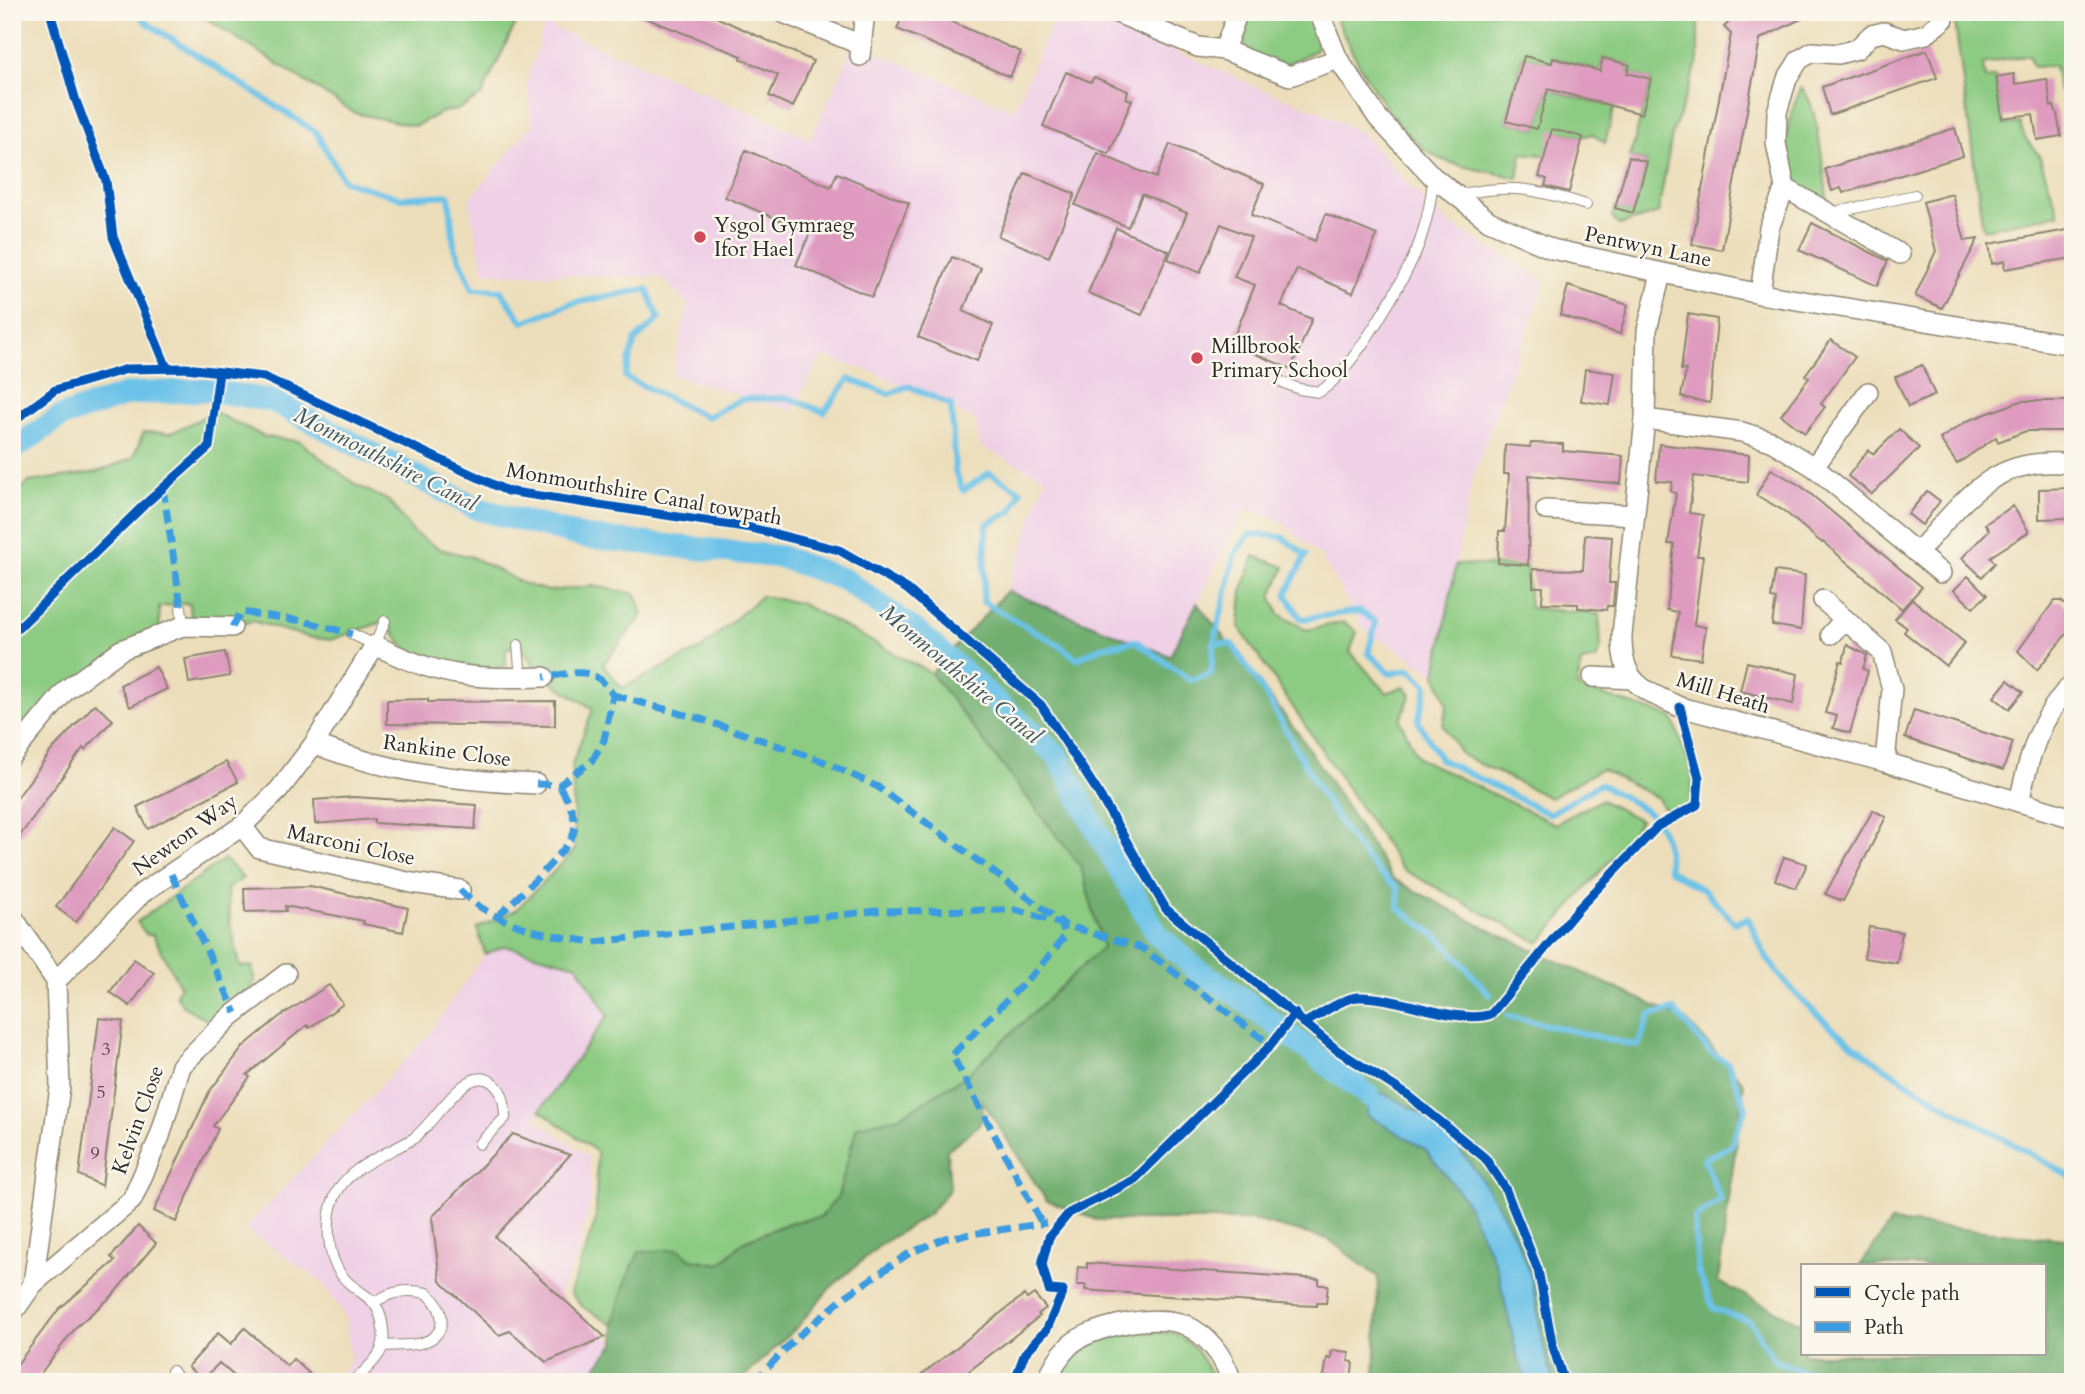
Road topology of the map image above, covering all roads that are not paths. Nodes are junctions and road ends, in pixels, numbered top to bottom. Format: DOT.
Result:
graph roads {
  1 [pos="781,12"];
  2 [pos="865,12"];
  3 [pos="1115,12"];
  4 [pos="1238,12"];
  5 [pos="1319,12"];
  6 [pos="1944,19"];
  7 [pos="1224,50"];
  8 [pos="1338,59"];
  9 [pos="1433,177"];
  10 [pos="1785,188"];
  11 [pos="1915,194"];
  12 [pos="1458,195"];
  13 [pos="1586,205"];
  14 [pos="1832,214"];
  15 [pos="1900,254"];
  16 [pos="1661,274"];
  17 [pos="1760,294"];
  18 [pos="2073,345"];
  19 [pos="1282,382"];
  20 [pos="1868,392"];
  21 [pos="1645,419"];
  22 [pos="2073,464"];
  23 [pos="1814,467"];
  24 [pos="1546,510"];
  25 [pos="1634,515"];
  26 [pos="1917,553"];
  27 [pos="1941,573"];
  28 [pos="1823,600"];
  29 [pos="385,621"];
  30 [pos="232,627"];
  31 [pos="352,635"];
  32 [pos="375,645"];
  33 [pos="518,645"];
  34 [pos="544,677"];
  35 [pos="1593,677"];
  36 [pos="521,678"];
  37 [pos="1633,679"];
  38 [pos="2073,683"];
  39 [pos="314,744"];
  40 [pos="12,755"];
  41 [pos="1885,762"];
  42 [pos="536,784"];
  43 [pos="2019,802"];
  44 [pos="2073,818"];
  45 [pos="242,826"];
  46 [pos="460,890"];
  47 [pos="12,916"];
  48 [pos="286,974"];
  49 [pos="56,981"];
  50 [pos="479,1144"];
  51 [pos="33,1284"];
  52 [pos="376,1301"];
  53 [pos="12,1314"];
  54 [pos="383,1346"];
  55 [pos="172,1371"];
  56 [pos="182,1382"];
  57 [pos="354,1382"];
  58 [pos="1047,1382"];
  59 [pos="1232,1382"];
  1 -- 2 [label="street"];
  3 -- 7 [label="street"];
  4 -- 7 [label="street"];
  5 -- 8 [label="street, Pentwyn Lane"];
  6 -- 10 [label="street"];
  7 -- 8 [label="street"];
  8 -- 9 [label="street, Pentwyn Lane"];
  9 -- 12 [label="street, Pentwyn Lane"];
  9 -- 19 [label="lane"];
  10 -- 14 [label="street"];
  10 -- 17 [label="street"];
  11 -- 14 [label="lane"];
  12 -- 13 [label="lane"];
  12 -- 16 [label="street, Pentwyn Lane"];
  14 -- 15 [label="street"];
  16 -- 17 [label="street, Pentwyn Lane"];
  16 -- 21 [label="street"];
  17 -- 18 [label="street, Pentwyn Lane"];
  20 -- 23 [label="street"];
  21 -- 23 [label="street"];
  21 -- 25 [label="street"];
  22 -- 26 [label="street"];
  23 -- 26 [label="street"];
  24 -- 25 [label="street"];
  25 -- 37 [label="street"];
  26 -- 27 [label="street"];
  28 -- 41 [label="street"];
  29 -- 32 [label="lane"];
  30 -- 40 [label="street"];
  31 -- 32 [label="lane"];
  32 -- 36 [label="street"];
  32 -- 39 [label="street, Newton Way"];
  33 -- 36 [label="lane"];
  34 -- 36 [label="street"];
  35 -- 37 [label="street"];
  37 -- 41 [label="street, Mill Heath"];
  38 -- 43 [label="street"];
  39 -- 42 [label="street, Rankine Close"];
  39 -- 45 [label="street, Newton Way"];
  41 -- 43 [label="street, Mill Heath"];
  43 -- 44 [label="street, Mill Heath"];
  45 -- 46 [label="street, Marconi Close"];
  45 -- 49 [label="street, Newton Way"];
  47 -- 49 [label="street"];
  48 -- 51 [label="street, Kelvin Close"];
  49 -- 51 [label="street"];
  50 -- 52 [label="lane"];
  51 -- 53 [label="street"];
  52 -- 54 [label="lane"];
  52 -- 54 [label="lane"];
  54 -- 57 [label="lane"];
  55 -- 56 [label="lane"];
  58 -- 59 [label="street"];
}
